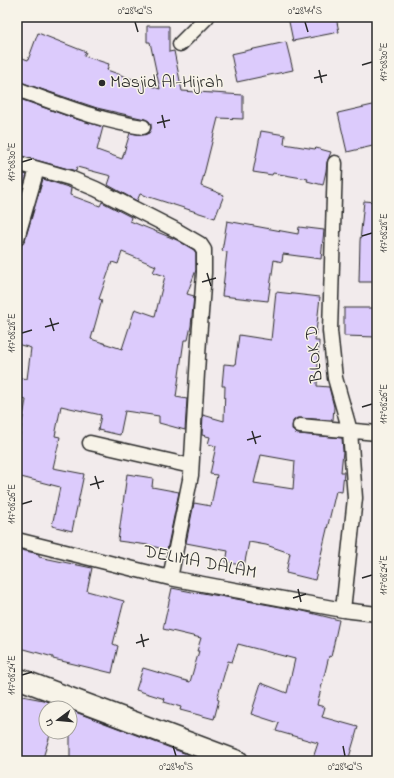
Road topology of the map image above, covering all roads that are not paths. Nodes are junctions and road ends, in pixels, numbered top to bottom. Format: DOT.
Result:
graph roads {
  1 [pos="207,17"];
  2 [pos="180,44"];
  3 [pos="17,89"];
  4 [pos="143,127"];
  5 [pos="17,163"];
  6 [pos="335,164"];
  7 [pos="38,169"];
  8 [pos="17,238"];
  9 [pos="300,426"];
  10 [pos="350,431"];
  11 [pos="377,433"];
  12 [pos="90,443"];
  13 [pos="191,466"];
  14 [pos="17,540"];
  15 [pos="170,578"];
  16 [pos="343,610"];
  17 [pos="377,614"];
  18 [pos="17,678"];
  19 [pos="238,761"];
  1 -- 2 [label="street"];
  3 -- 4 [label="street"];
  5 -- 7 [label="street"];
  6 -- 10 [label="street, BLOK D"];
  7 -- 8 [label="street"];
  7 -- 13 [label="street"];
  9 -- 10 [label="street"];
  10 -- 11 [label="street"];
  10 -- 16 [label="street, BLOK D"];
  12 -- 13 [label="street"];
  13 -- 15 [label="street"];
  14 -- 15 [label="street, DELIMA DALAM"];
  15 -- 16 [label="street, DELIMA DALAM"];
  16 -- 17 [label="street, DELIMA DALAM"];
  18 -- 19 [label="street"];
}
